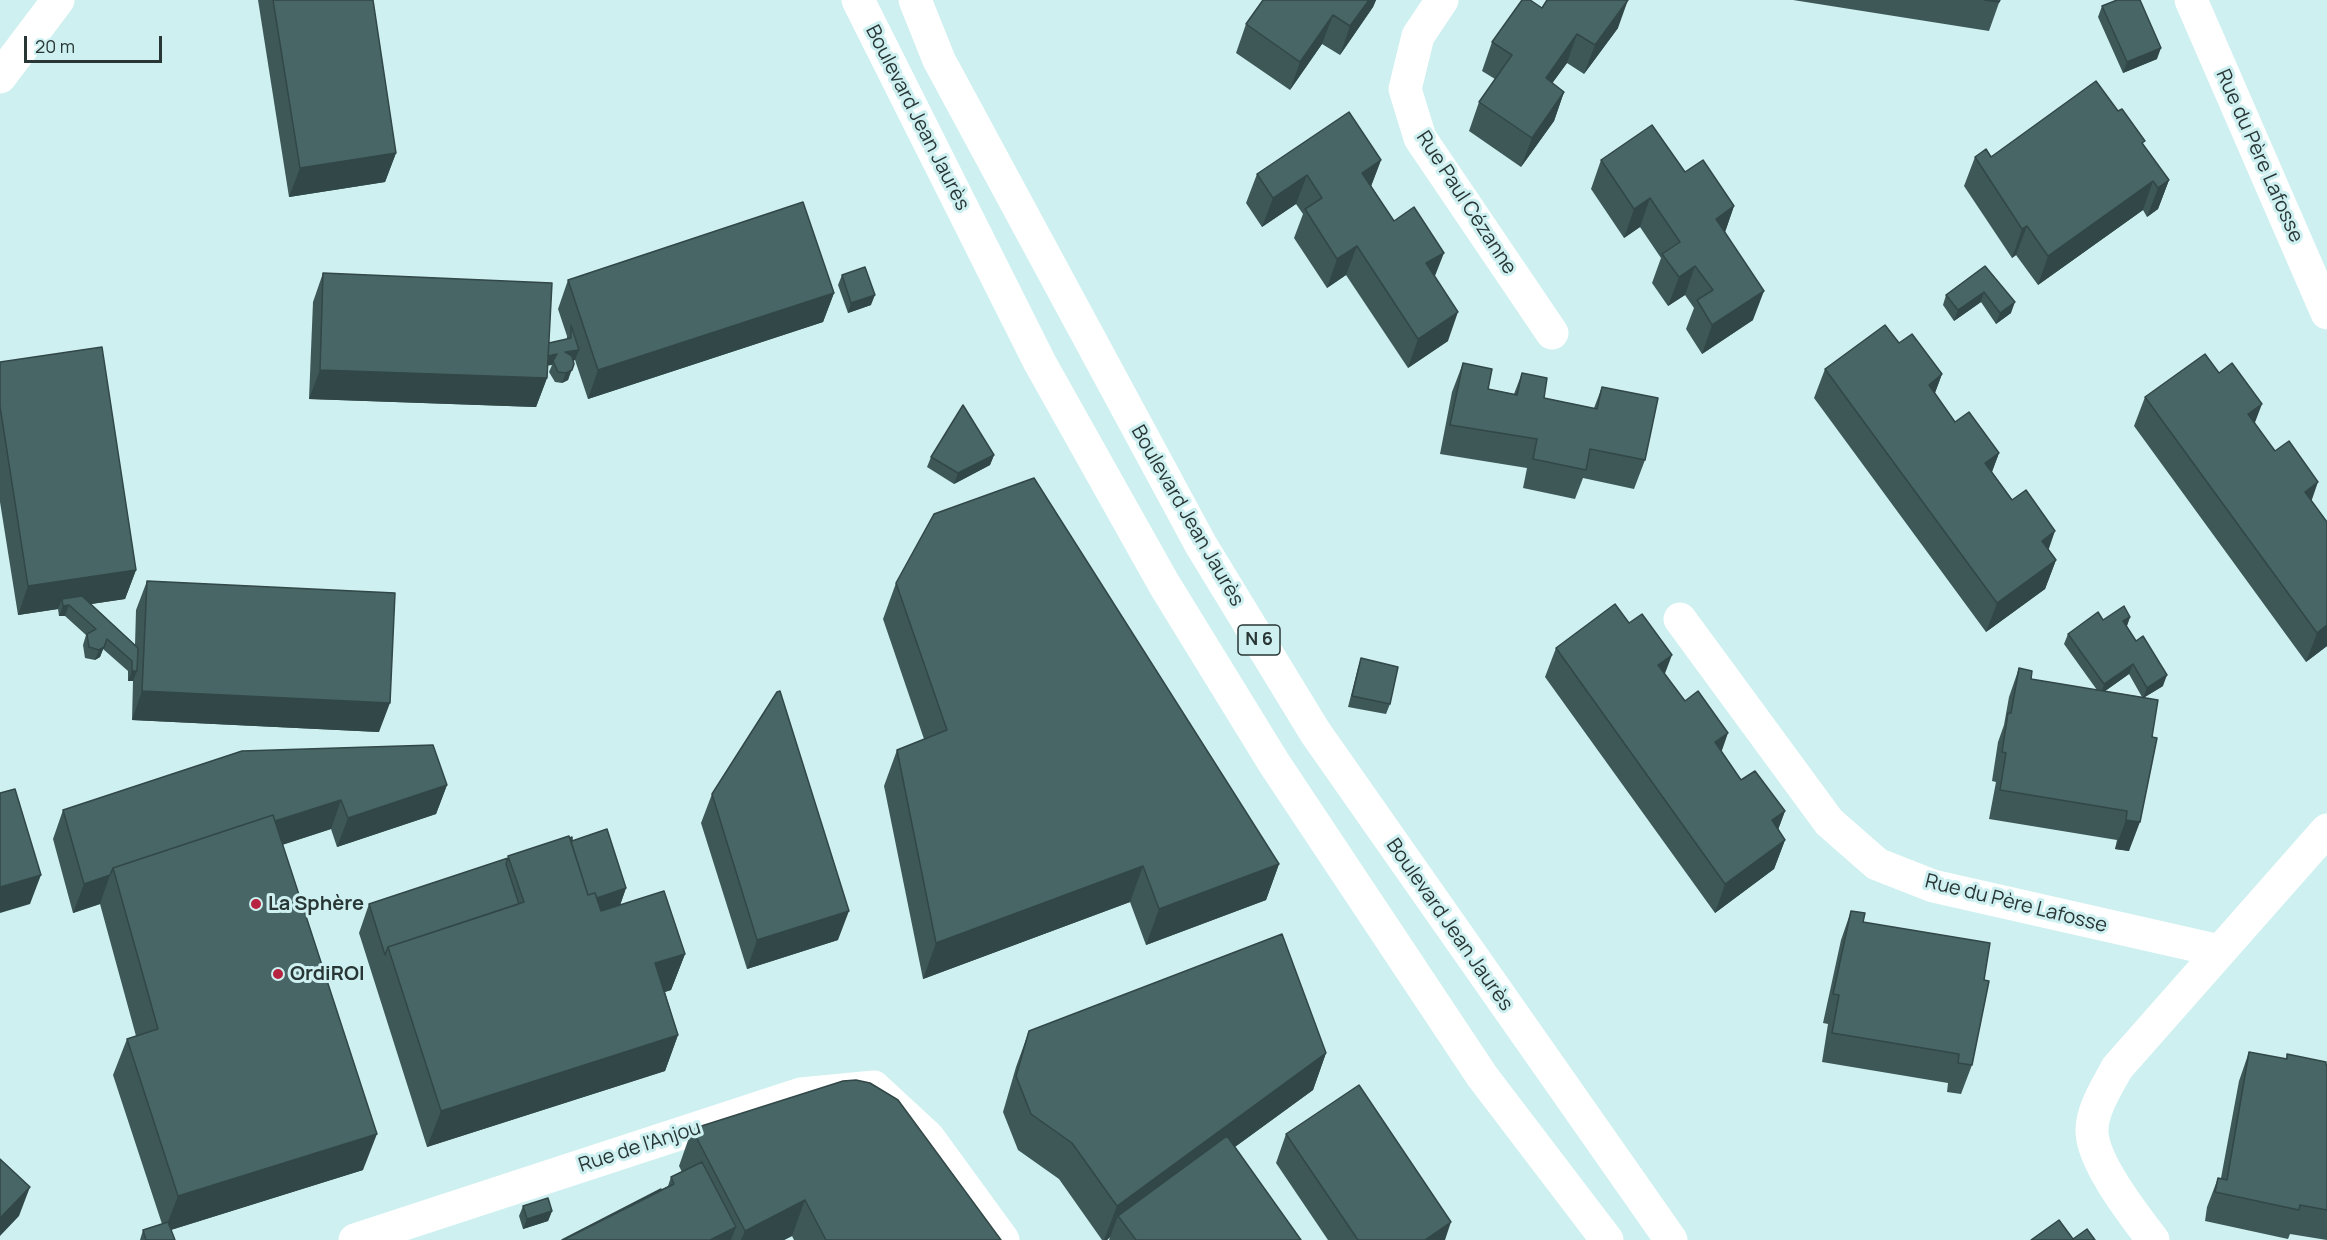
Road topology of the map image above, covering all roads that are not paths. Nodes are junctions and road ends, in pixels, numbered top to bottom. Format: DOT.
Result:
graph roads {
  1 [pos="58,0"];
  2 [pos="858,0"];
  3 [pos="915,0"];
  4 [pos="1442,0"];
  5 [pos="2191,0"];
  6 [pos="0,76"];
  7 [pos="2327,313"];
  8 [pos="1552,333"];
  9 [pos="1680,619"];
  10 [pos="2327,830"];
  11 [pos="2220,951"];
  12 [pos="355,1240"];
  13 [pos="1004,1240"];
  14 [pos="1607,1240"];
  15 [pos="1671,1240"];
  16 [pos="2152,1240"];
  1 -- 6 [label="main road"];
  2 -- 14 [label="main road, Boulevard Jean Jaurès / N 6"];
  3 -- 15 [label="main road, Boulevard Jean Jaurès / N 6"];
  4 -- 8 [label="main road, Rue Paul Cézanne"];
  5 -- 7 [label="main road, Rue du Père Lafosse"];
  9 -- 11 [label="main road, Rue du Père Lafosse"];
  10 -- 11 [label="main road"];
  11 -- 16 [label="main road"];
  12 -- 13 [label="main road, Rue de l'Anjou"];
}
